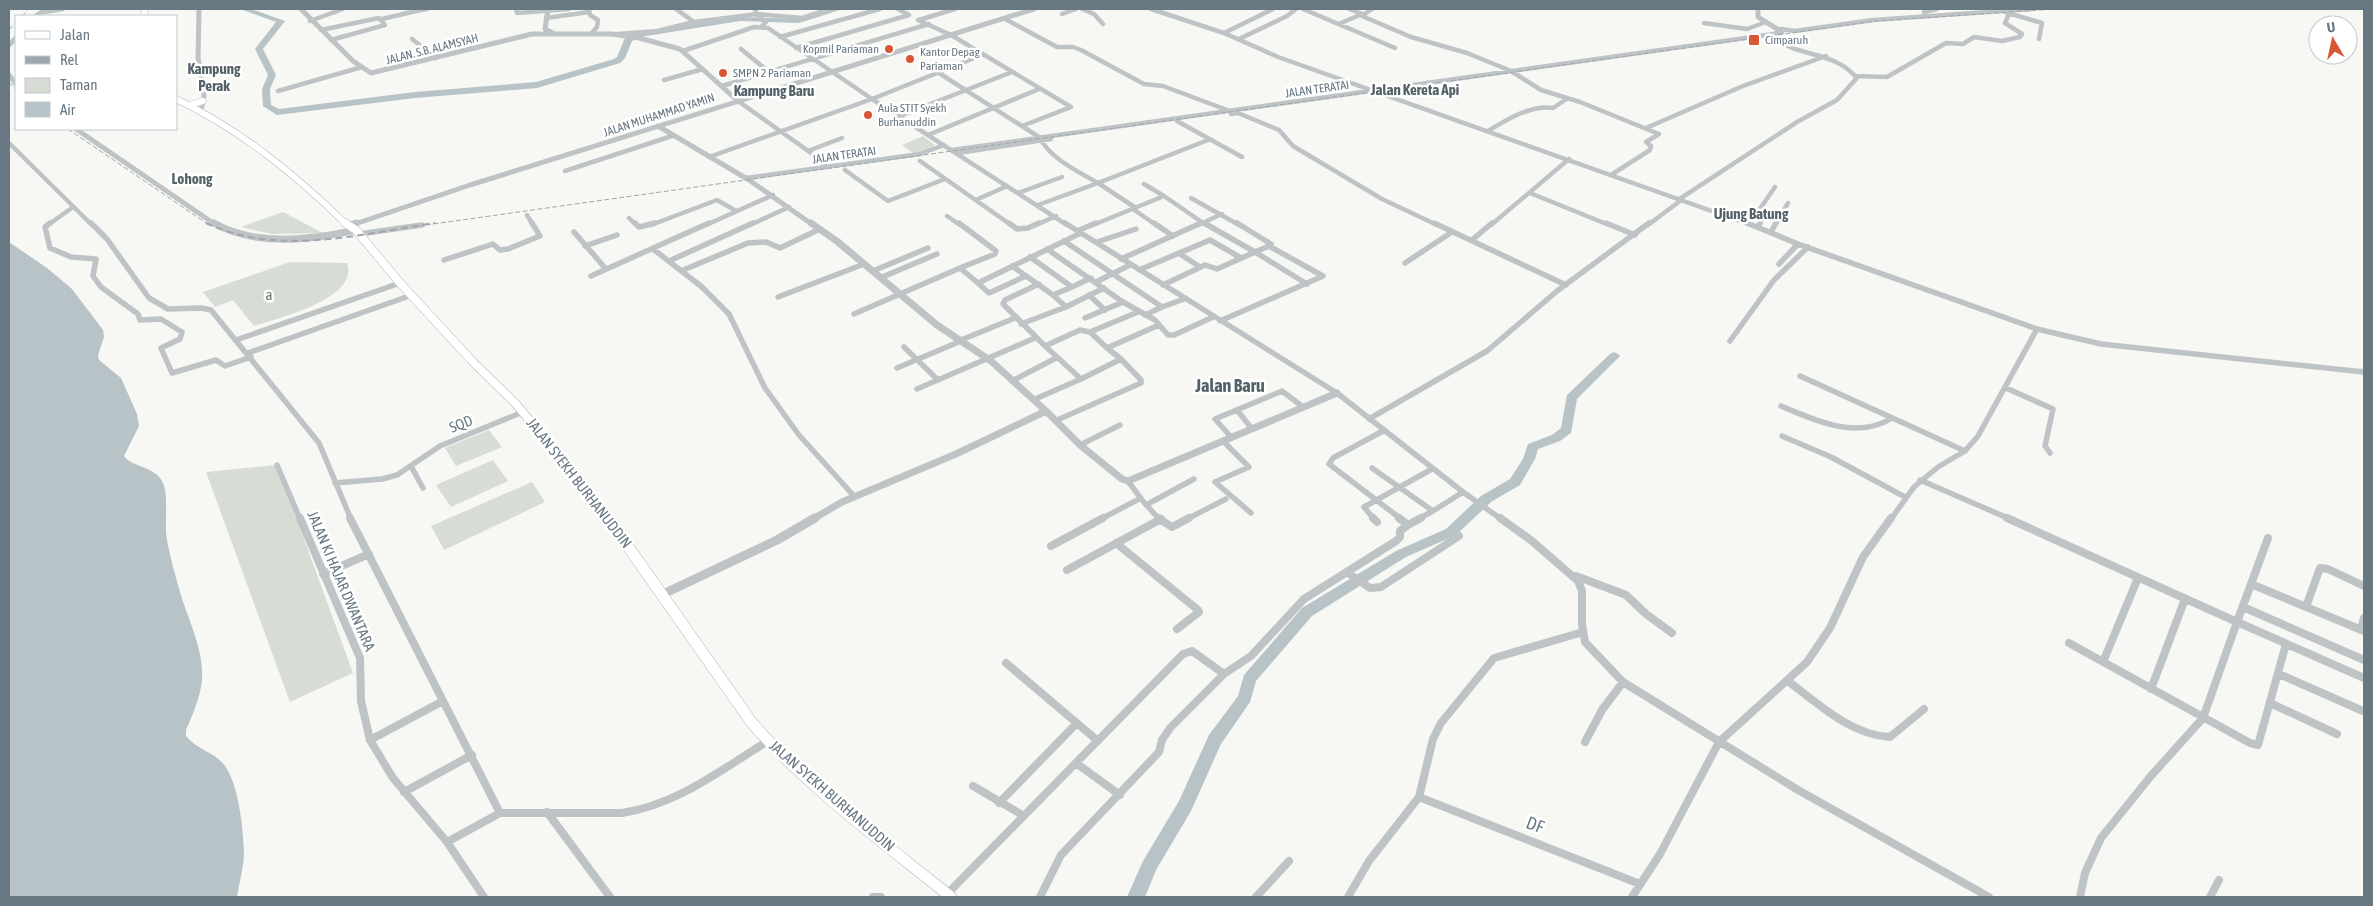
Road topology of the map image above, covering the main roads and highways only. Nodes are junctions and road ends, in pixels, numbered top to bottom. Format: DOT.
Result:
graph roads {
  1 [pos="178,100"];
  2 [pos="949,896"];
  1 -- 2 [label="main road, JALAN SYEKH BURHANUDDIN"];
}
